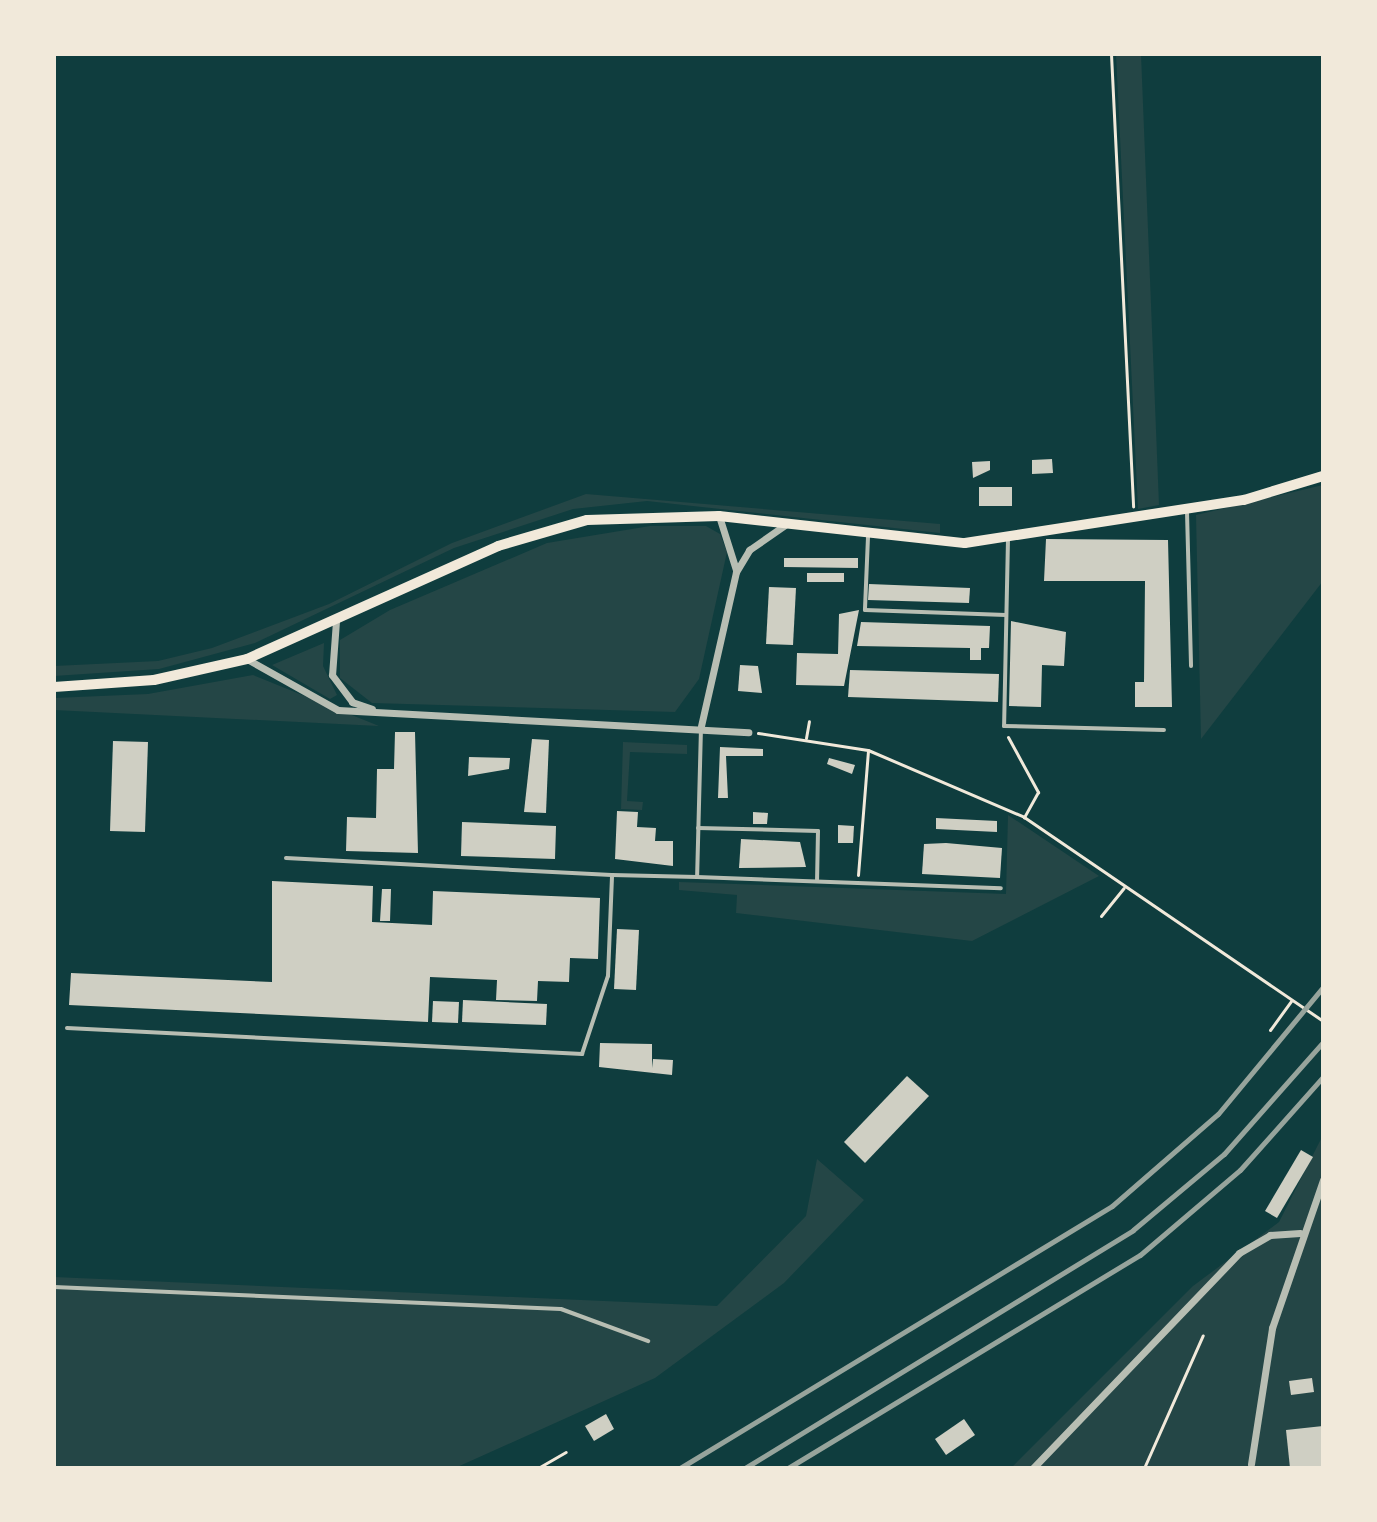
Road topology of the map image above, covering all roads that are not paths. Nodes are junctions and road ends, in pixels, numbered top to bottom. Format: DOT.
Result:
graph roads {
  1 [pos="1323,476"];
  2 [pos="1187,509"];
  3 [pos="719,516"];
  4 [pos="785,525"];
  5 [pos="868,537"];
  6 [pos="1008,539"];
  7 [pos="736,572"];
  8 [pos="1006,615"];
  9 [pos="336,621"];
  10 [pos="247,659"];
  11 [pos="1191,666"];
  12 [pos="54,687"];
  13 [pos="380,711"];
  14 [pos="701,726"];
  15 [pos="1164,730"];
  16 [pos="748,732"];
  17 [pos="698,828"];
  18 [pos="286,858"];
  19 [pos="612,875"];
  20 [pos="697,877"];
  21 [pos="817,881"];
  22 [pos="1001,888"];
  23 [pos="67,1028"];
  24 [pos="1323,1180"];
  25 [pos="1300,1233"];
  26 [pos="54,1287"];
  27 [pos="648,1341"];
  28 [pos="1250,1466"];
  29 [pos="1033,1468"];
  1 -- 2 [label="main road"];
  2 -- 6 [label="main road"];
  2 -- 11 [label="lane"];
  3 -- 4 [label="main road"];
  3 -- 7 [label="street"];
  3 -- 9 [label="main road"];
  4 -- 5 [label="main road"];
  4 -- 7 [label="street"];
  5 -- 6 [label="main road"];
  5 -- 8 [label="lane"];
  6 -- 8 [label="lane"];
  7 -- 14 [label="street"];
  8 -- 15 [label="lane"];
  9 -- 10 [label="main road"];
  9 -- 13 [label="street"];
  10 -- 12 [label="main road"];
  10 -- 13 [label="street"];
  13 -- 14 [label="street"];
  14 -- 16 [label="street"];
  14 -- 17 [label="lane"];
  17 -- 20 [label="lane"];
  17 -- 21 [label="lane"];
  18 -- 19 [label="lane"];
  19 -- 20 [label="lane"];
  19 -- 23 [label="lane"];
  20 -- 21 [label="lane"];
  21 -- 22 [label="lane"];
  24 -- 25 [label="street"];
  25 -- 28 [label="street"];
  25 -- 29 [label="street"];
  26 -- 27 [label="lane"];
}
